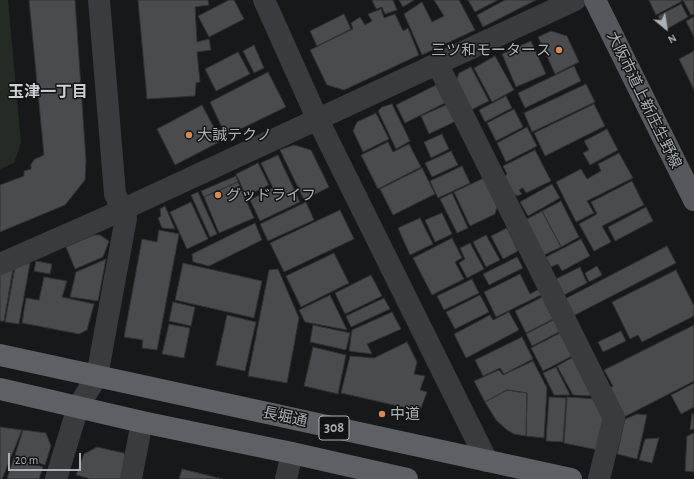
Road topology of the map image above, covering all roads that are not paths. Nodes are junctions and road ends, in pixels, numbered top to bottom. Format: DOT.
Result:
graph roads {
  1 [pos="99,0"];
  2 [pos="264,0"];
  3 [pos="575,0"];
  4 [pos="595,0"];
  5 [pos="437,63"];
  6 [pos="317,118"];
  7 [pos="694,200"];
  8 [pos="122,209"];
  9 [pos="0,264"];
  10 [pos="0,355"];
  11 [pos="97,376"];
  12 [pos="0,389"];
  13 [pos="78,407"];
  14 [pos="142,422"];
  15 [pos="292,452"];
  16 [pos="487,461"];
  17 [pos="56,479"];
  18 [pos="131,479"];
  19 [pos="286,479"];
  20 [pos="407,479"];
  21 [pos="571,479"];
  22 [pos="599,479"];
  1 -- 8 [label="street"];
  2 -- 6 [label="street"];
  3 -- 5 [label="street"];
  4 -- 7 [label="main road, 大阪市道上新庄生野線"];
  5 -- 6 [label="street"];
  5 -- 22 [label="street"];
  6 -- 8 [label="street"];
  6 -- 16 [label="street"];
  8 -- 9 [label="street"];
  8 -- 11 [label="street"];
  10 -- 11 [label="highway, 長堀通 / 308"];
  11 -- 13 [label="street"];
  11 -- 16 [label="highway, 長堀通 / 308"];
  12 -- 13 [label="highway, 308"];
  13 -- 14 [label="highway, 308"];
  13 -- 17 [label="street"];
  14 -- 15 [label="highway, 308"];
  14 -- 18 [label="street"];
  15 -- 19 [label="street"];
  15 -- 20 [label="highway, 308"];
  16 -- 21 [label="highway, 長堀通 / 308"];
}
